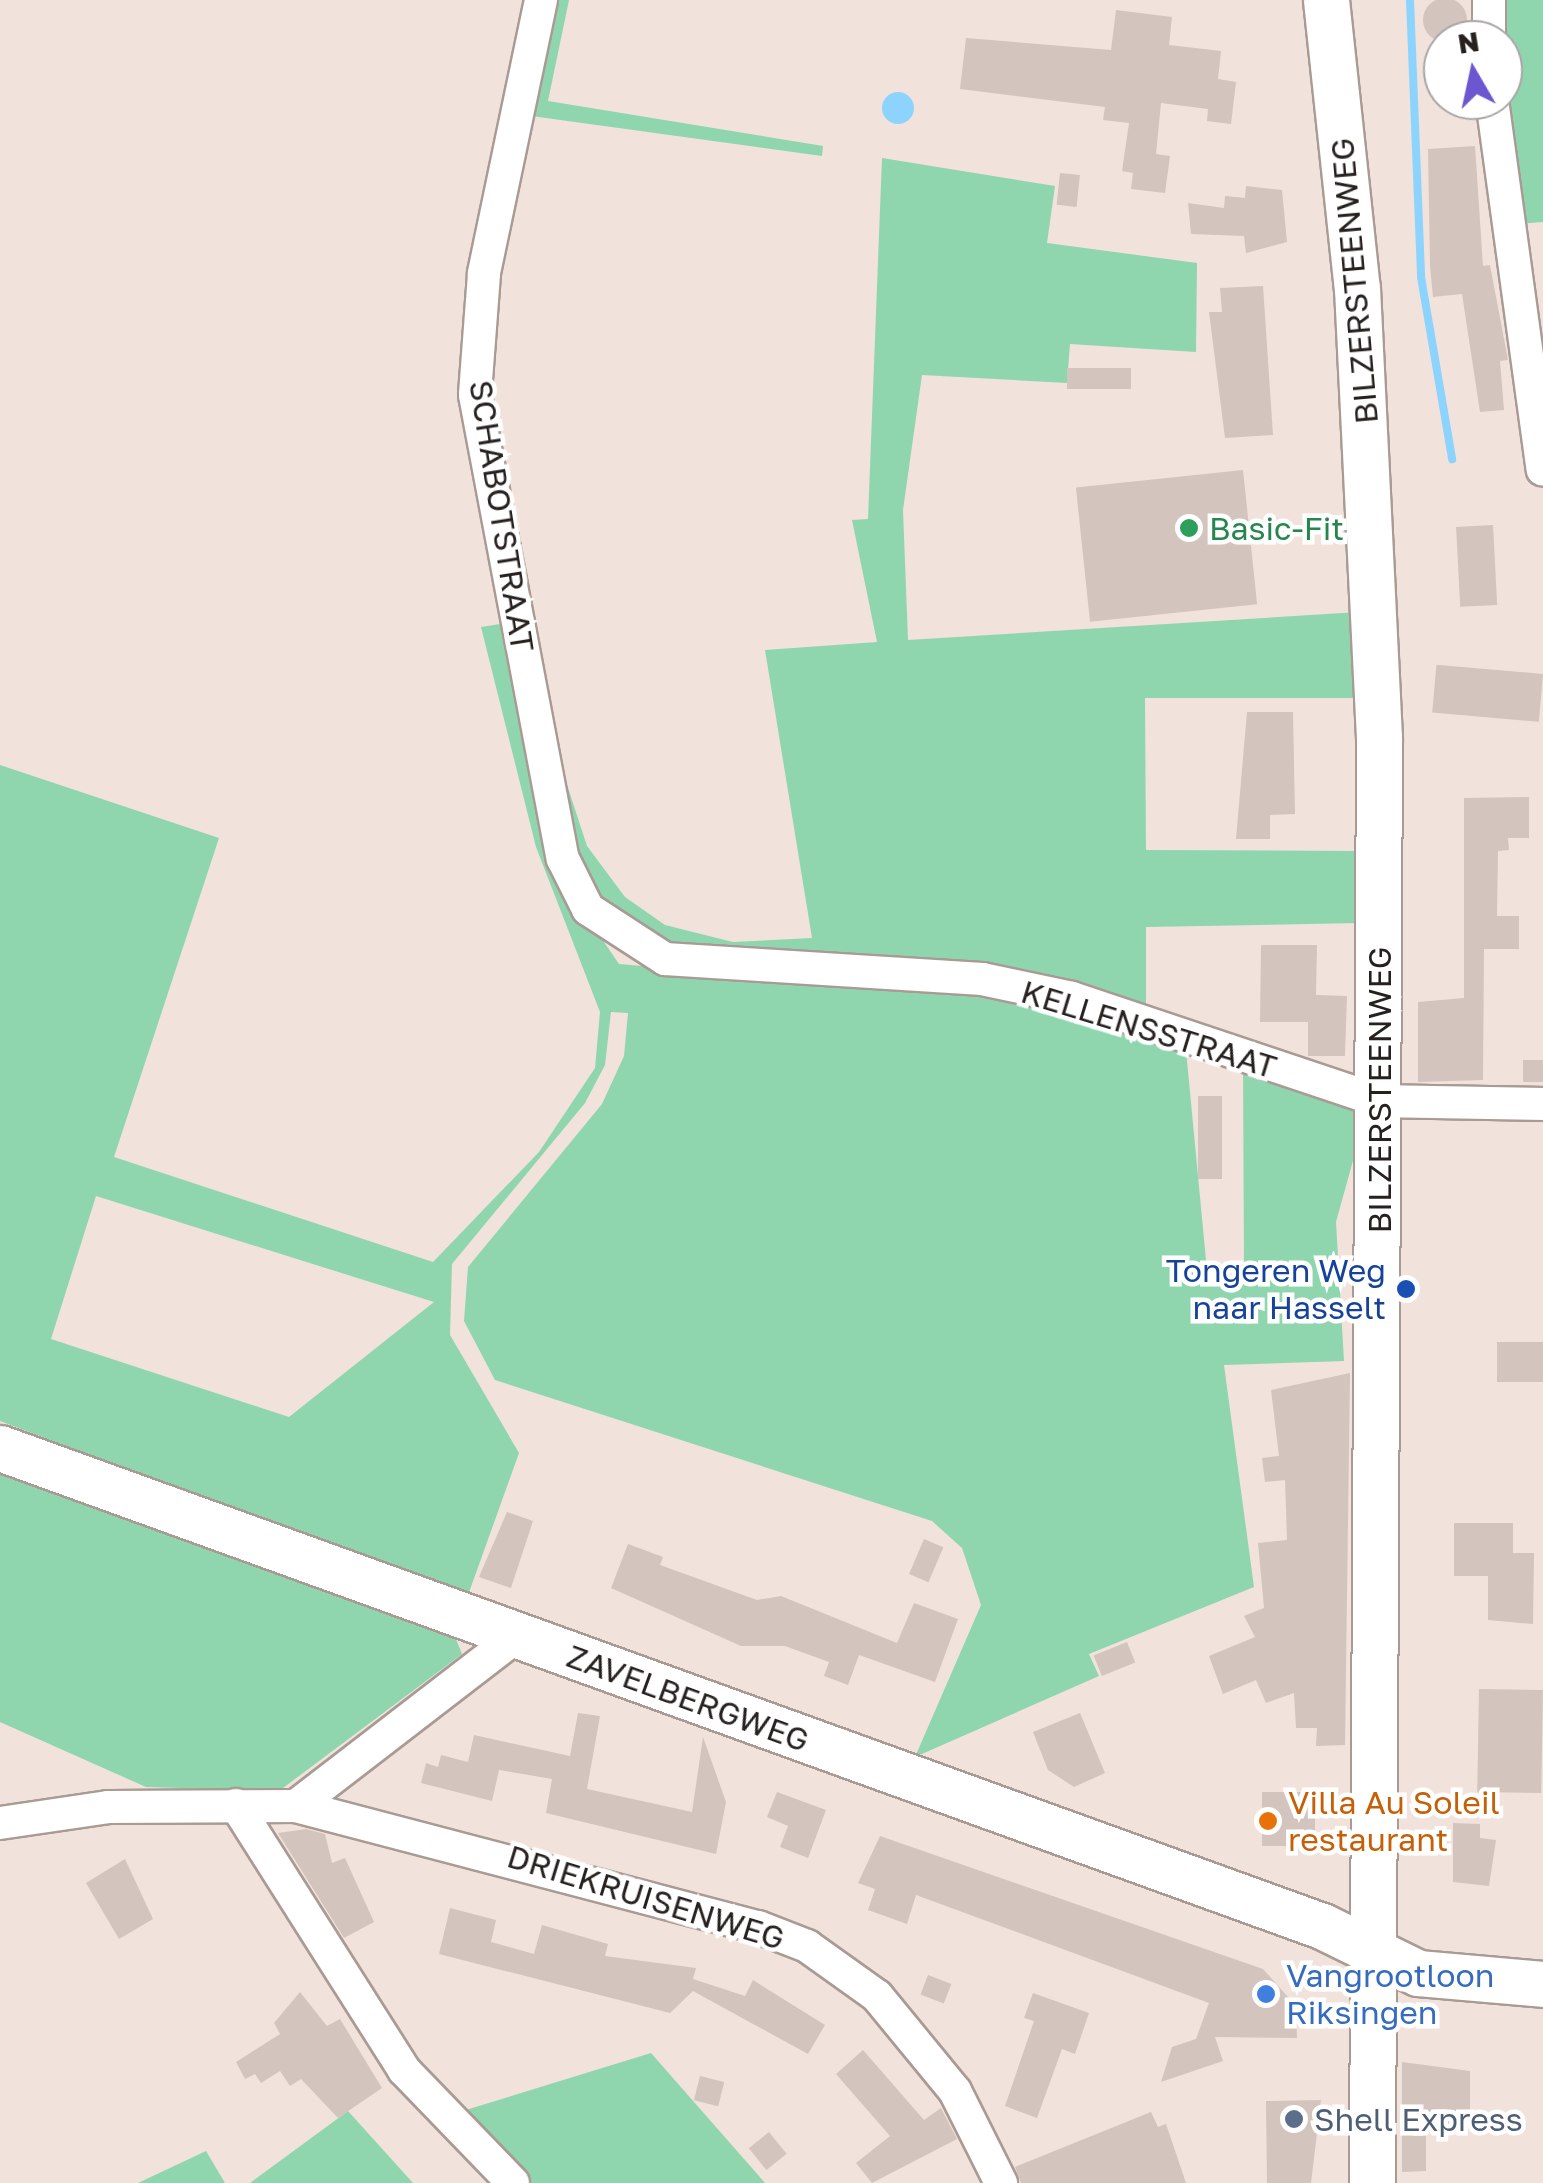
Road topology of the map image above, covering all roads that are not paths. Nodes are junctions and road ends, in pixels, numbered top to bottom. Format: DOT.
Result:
graph roads {
  1 [pos="541,0"];
  2 [pos="1326,0"];
  3 [pos="1495,120"];
  4 [pos="1543,470"];
  5 [pos="635,946"];
  6 [pos="1379,1102"];
  7 [pos="1543,1104"];
  8 [pos="0,1448"];
  9 [pos="517,1636"];
  10 [pos="236,1805"];
  11 [pos="296,1806"];
  12 [pos="0,1823"];
  13 [pos="1372,1955"];
  14 [pos="1543,1984"];
  15 [pos="513,2183"];
  16 [pos="1001,2183"];
  17 [pos="1372,2183"];
  1 -- 5 [label="street, SCHABOTSTRAAT"];
  2 -- 6 [label="main road, BILZERSTEENWEG"];
  3 -- 4 [label="street"];
  5 -- 6 [label="street, KELLENSSTRAAT"];
  6 -- 7 [label="street, KELLENSSTRAAT"];
  6 -- 13 [label="main road, BILZERSTEENWEG"];
  8 -- 9 [label="main road, ZAVELBERGWEG"];
  9 -- 11 [label="street"];
  9 -- 13 [label="main road, ZAVELBERGWEG"];
  10 -- 11 [label="street, DRIEKRUISENWEG"];
  10 -- 12 [label="street, DRIEKRUISENWEG"];
  10 -- 15 [label="street"];
  11 -- 16 [label="street, DRIEKRUISENWEG"];
  13 -- 14 [label="main road, ZAVELBERGWEG"];
  13 -- 17 [label="main road, BILZERSTEENWEG"];
}
